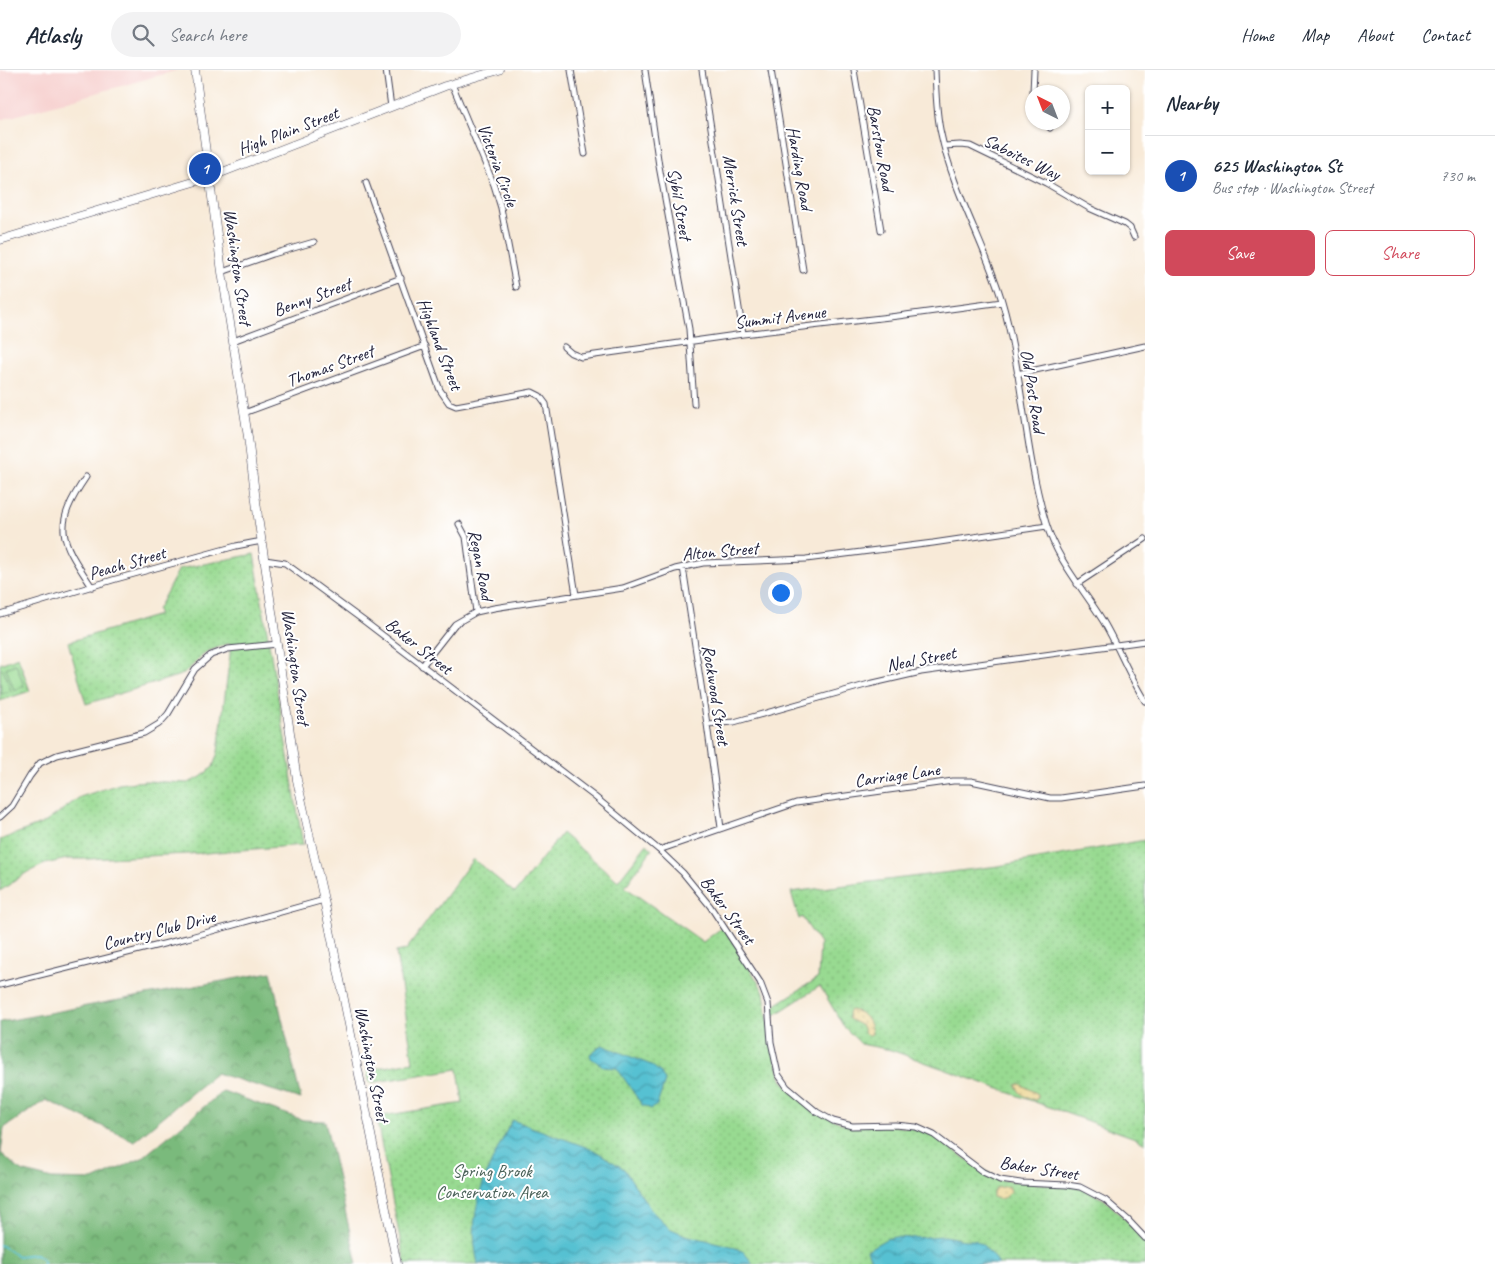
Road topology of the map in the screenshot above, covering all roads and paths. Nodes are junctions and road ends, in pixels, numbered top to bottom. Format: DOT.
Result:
graph roads {
  1 [pos="195,70"];
  2 [pos="386,70"];
  3 [pos="496,70"];
  4 [pos="571,70"];
  5 [pos="645,70"];
  6 [pos="702,70"];
  7 [pos="771,70"];
  8 [pos="854,70"];
  9 [pos="935,70"];
  10 [pos="1034,70"];
  11 [pos="452,84"];
  12 [pos="1033,85"];
  13 [pos="391,107"];
  14 [pos="944,146"];
  15 [pos="585,154"];
  16 [pos="210,177"];
  17 [pos="366,183"];
  18 [pos="881,230"];
  19 [pos="1134,237"];
  20 [pos="0,240"];
  21 [pos="314,242"];
  22 [pos="803,270"];
  23 [pos="222,272"];
  24 [pos="401,278"];
  25 [pos="516,287"];
  26 [pos="1002,302"];
  27 [pos="742,334"];
  28 [pos="233,341"];
  29 [pos="690,342"];
  30 [pos="425,346"];
  31 [pos="1145,346"];
  32 [pos="564,347"];
  33 [pos="1017,374"];
  34 [pos="694,404"];
  35 [pos="244,413"];
  36 [pos="86,477"];
  37 [pos="459,524"];
  38 [pos="1047,526"];
  39 [pos="1145,539"];
  40 [pos="262,541"];
  41 [pos="265,560"];
  42 [pos="683,567"];
  43 [pos="1077,584"];
  44 [pos="92,587"];
  45 [pos="576,595"];
  46 [pos="476,612"];
  47 [pos="0,614"];
  48 [pos="1145,641"];
  49 [pos="278,644"];
  50 [pos="1117,646"];
  51 [pos="422,666"];
  52 [pos="1145,701"];
  53 [pos="707,724"];
  54 [pos="1145,786"];
  55 [pos="0,817"];
  56 [pos="721,828"];
  57 [pos="659,850"];
  58 [pos="324,900"];
  59 [pos="0,985"];
  60 [pos="1145,1238"];
  61 [pos="397,1264"];
  1 -- 16 [label="main road, Washington Street"];
  2 -- 13 [label="street"];
  3 -- 11 [label="main road, High Plain Street"];
  4 -- 15 [label="street"];
  5 -- 29 [label="street, Sybil Street"];
  6 -- 27 [label="street, Merrick Street"];
  7 -- 22 [label="street, Harding Road"];
  8 -- 18 [label="street, Barstow Road"];
  9 -- 14 [label="street, Old Post Road"];
  10 -- 12 [label="street"];
  11 -- 13 [label="main road, High Plain Street"];
  11 -- 25 [label="street, Victoria Circle"];
  13 -- 16 [label="main road, High Plain Street"];
  14 -- 19 [label="street, Saboites Way"];
  14 -- 26 [label="street, Old Post Road"];
  16 -- 20 [label="main road, High Plain Street"];
  16 -- 23 [label="main road, Washington Street"];
  17 -- 24 [label="street, Highland Street"];
  21 -- 23 [label="street"];
  23 -- 28 [label="main road, Washington Street"];
  24 -- 28 [label="street, Benny Street"];
  24 -- 30 [label="street, Highland Street"];
  26 -- 27 [label="street, Summit Avenue"];
  26 -- 33 [label="street, Old Post Road"];
  27 -- 29 [label="street, Summit Avenue"];
  28 -- 35 [label="main road, Washington Street"];
  29 -- 32 [label="street, Summit Avenue"];
  29 -- 34 [label="street, Sybil Street"];
  30 -- 35 [label="street, Thomas Street"];
  30 -- 45 [label="street, Highland Street"];
  31 -- 33 [label="street"];
  33 -- 38 [label="street, Old Post Road"];
  35 -- 40 [label="main road, Washington Street"];
  36 -- 44 [label="street"];
  37 -- 46 [label="street, Regan Road"];
  38 -- 42 [label="street, Alton Street"];
  38 -- 43 [label="street, Old Post Road"];
  39 -- 43 [label="street"];
  40 -- 41 [label="main road, Washington Street"];
  40 -- 44 [label="street, Peach Street"];
  41 -- 49 [label="main road, Washington Street"];
  41 -- 51 [label="street, Baker Street"];
  42 -- 45 [label="street, Alton Street"];
  42 -- 53 [label="street, Rockwood Street"];
  43 -- 50 [label="street, Old Post Road"];
  44 -- 47 [label="street, Peach Street"];
  45 -- 46 [label="street, Alton Street"];
  46 -- 51 [label="street, Alton Street"];
  48 -- 50 [label="street, Neal Street"];
  49 -- 55 [label="street"];
  49 -- 58 [label="main road, Washington Street"];
  50 -- 52 [label="street, Old Post Road"];
  50 -- 53 [label="street, Neal Street"];
  51 -- 57 [label="street, Baker Street"];
  53 -- 56 [label="street, Rockwood Street"];
  54 -- 56 [label="street, Carriage Lane"];
  56 -- 57 [label="street, Carriage Lane"];
  57 -- 60 [label="street, Baker Street"];
  58 -- 59 [label="street, Country Club Drive"];
  58 -- 61 [label="main road, Washington Street"];
}
